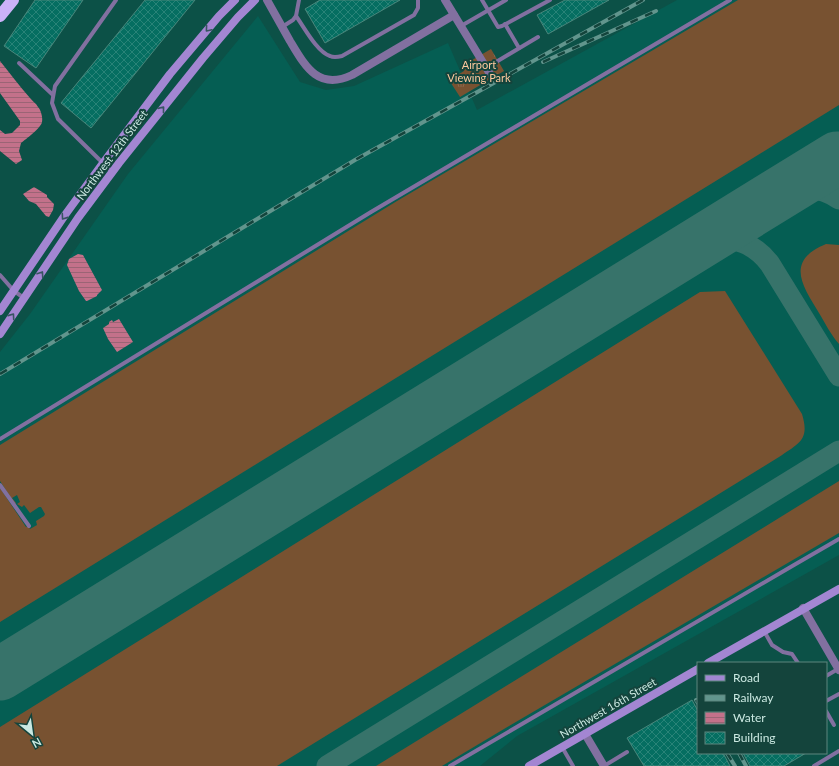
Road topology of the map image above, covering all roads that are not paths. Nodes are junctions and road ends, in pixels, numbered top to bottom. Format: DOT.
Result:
graph roads {
  1 [pos="6,0"];
  2 [pos="13,0"];
  3 [pos="116,0"];
  4 [pos="235,0"];
  5 [pos="255,0"];
  6 [pos="267,0"];
  7 [pos="299,0"];
  8 [pos="418,0"];
  9 [pos="445,0"];
  10 [pos="482,0"];
  11 [pos="506,0"];
  12 [pos="550,0"];
  13 [pos="730,0"];
  14 [pos="0,11"];
  15 [pos="488,11"];
  16 [pos="454,15"];
  17 [pos="0,16"];
  18 [pos="296,16"];
  19 [pos="506,24"];
  20 [pos="461,26"];
  21 [pos="282,27"];
  22 [pos="538,37"];
  23 [pos="519,48"];
  24 [pos="19,63"];
  25 [pos="488,71"];
  26 [pos="53,96"];
  27 [pos="103,163"];
  28 [pos="112,172"];
  29 [pos="0,275"];
  30 [pos="14,291"];
  31 [pos="25,298"];
  32 [pos="0,311"];
  33 [pos="0,334"];
  34 [pos="0,439"];
  35 [pos="0,485"];
  36 [pos="29,526"];
  37 [pos="839,540"];
  38 [pos="839,589"];
  39 [pos="803,608"];
  40 [pos="764,631"];
  41 [pos="710,662"];
  42 [pos="797,662"];
  43 [pos="697,670"];
  44 [pos="839,670"];
  45 [pos="827,676"];
  46 [pos="839,694"];
  47 [pos="827,700"];
  48 [pos="827,713"];
  49 [pos="834,725"];
  50 [pos="585,734"];
  51 [pos="562,747"];
  52 [pos="839,751"];
  53 [pos="627,752"];
  54 [pos="450,766"];
  55 [pos="529,766"];
  56 [pos="574,766"];
  57 [pos="604,766"];
  58 [pos="814,766"];
  1 -- 14 [label="highway"];
  2 -- 17 [label="highway"];
  3 -- 26 [label="lane"];
  4 -- 27 [label="main road, Northwest 12th Street, one-way"];
  28 -- 5 [label="main road, Northwest 12th Street, one-way"];
  6 -- 21 [label="street"];
  7 -- 18 [label="lane"];
  8 -- 18 [label="lane"];
  9 -- 16 [label="street"];
  10 -- 15 [label="lane"];
  11 -- 15 [label="lane"];
  12 -- 19 [label="lane"];
  13 -- 34 [label="lane"];
  15 -- 19 [label="lane"];
  15 -- 20 [label="lane"];
  16 -- 20 [label="street"];
  16 -- 21 [label="street"];
  18 -- 21 [label="lane"];
  19 -- 23 [label="lane"];
  20 -- 25 [label="street"];
  22 -- 23 [label="lane"];
  23 -- 25 [label="lane"];
  24 -- 26 [label="lane"];
  26 -- 27 [label="lane"];
  27 -- 28 [label="lane"];
  27 -- 30 [label="main road, Northwest 12th Street, one-way"];
  31 -- 28 [label="main road, Northwest 12th Street, one-way"];
  29 -- 30 [label="lane"];
  30 -- 31 [label="lane"];
  30 -- 32 [label="main road, Northwest 12th Street"];
  33 -- 31 [label="main road, Northwest 12th Street, one-way"];
  35 -- 36 [label="lane"];
  37 -- 54 [label="lane"];
  38 -- 39 [label="main road"];
  39 -- 40 [label="main road"];
  39 -- 44 [label="street"];
  40 -- 41 [label="main road"];
  40 -- 42 [label="lane"];
  43 -- 50 [label="main road, Northwest 16th Street"];
  44 -- 45 [label="lane"];
  46 -- 47 [label="lane"];
  48 -- 49 [label="lane"];
  50 -- 51 [label="main road, Northwest 16th Street"];
  50 -- 57 [label="street"];
  51 -- 55 [label="main road, Northwest 16th Street"];
  51 -- 56 [label="lane"];
  52 -- 58 [label="lane"];
  53 -- 57 [label="lane"];
}
